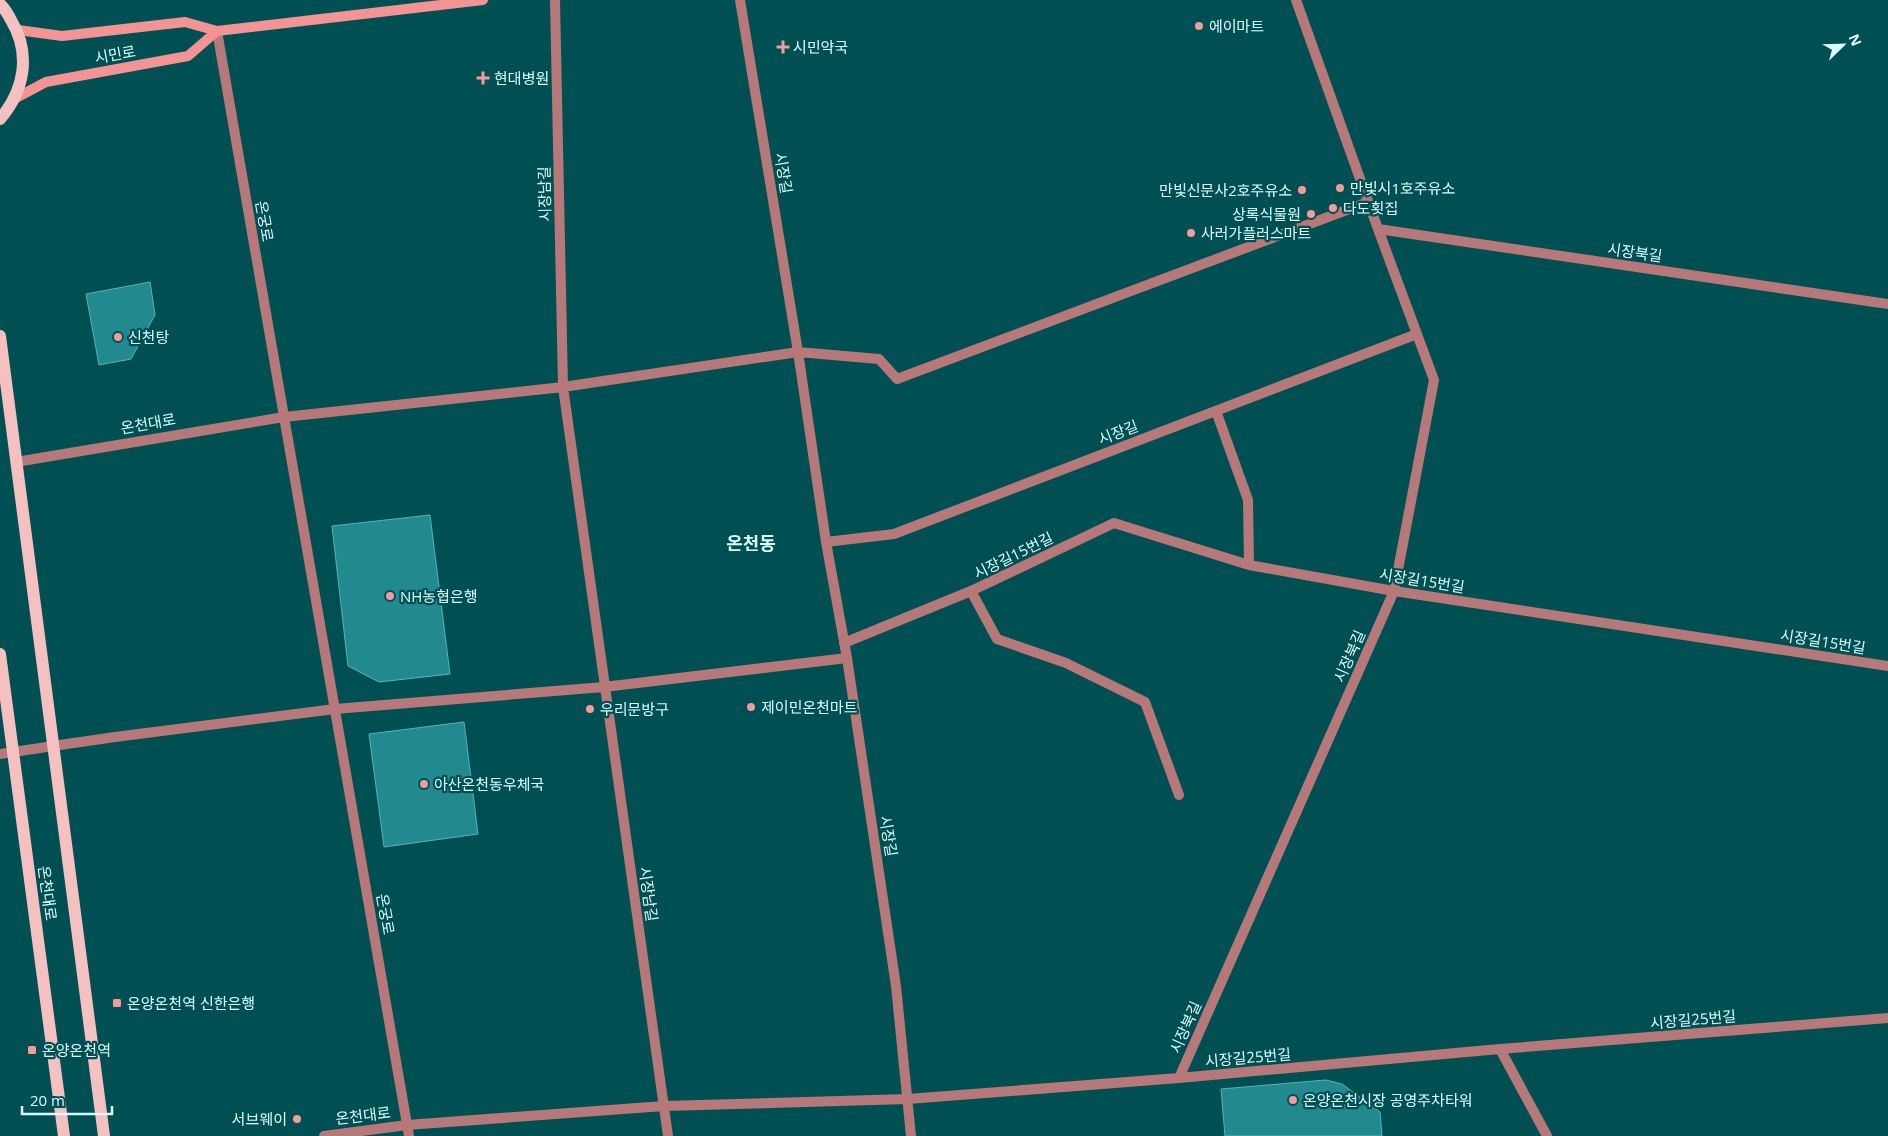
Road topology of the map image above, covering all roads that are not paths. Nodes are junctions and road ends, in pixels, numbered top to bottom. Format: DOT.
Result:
graph roads {
  1 [pos="483,0"];
  2 [pos="555,0"];
  3 [pos="740,0"];
  4 [pos="1296,0"];
  5 [pos="0,4"];
  6 [pos="18,30"];
  7 [pos="217,31"];
  8 [pos="14,99"];
  9 [pos="0,119"];
  10 [pos="1368,202"];
  11 [pos="1378,229"];
  12 [pos="1888,304"];
  13 [pos="1417,334"];
  14 [pos="0,336"];
  15 [pos="798,352"];
  16 [pos="563,387"];
  17 [pos="1216,411"];
  18 [pos="284,417"];
  19 [pos="16,462"];
  20 [pos="826,542"];
  21 [pos="1248,565"];
  22 [pos="971,591"];
  23 [pos="1394,591"];
  24 [pos="844,643"];
  25 [pos="0,654"];
  26 [pos="847,658"];
  27 [pos="1888,666"];
  28 [pos="604,687"];
  29 [pos="335,709"];
  30 [pos="53,746"];
  31 [pos="13,752"];
  32 [pos="0,754"];
  33 [pos="1179,795"];
  34 [pos="1888,1018"];
  35 [pos="1500,1049"];
  36 [pos="1179,1078"];
  37 [pos="908,1099"];
  38 [pos="664,1106"];
  39 [pos="408,1131"];
  40 [pos="64,1136"];
  41 [pos="104,1136"];
  42 [pos="324,1136"];
  43 [pos="668,1136"];
  44 [pos="911,1136"];
  45 [pos="1547,1136"];
  1 -- 7 [label="main road, 시민로"];
  2 -- 16 [label="street, 시장남길"];
  3 -- 15 [label="street, 시장길"];
  4 -- 10 [label="street, 시장북길"];
  5 -- 6 [label="main road"];
  6 -- 7 [label="main road, 시민로"];
  6 -- 8 [label="main road"];
  7 -- 8 [label="main road, 시민로"];
  7 -- 18 [label="street, 온궁로"];
  8 -- 9 [label="main road"];
  10 -- 11 [label="street, 시장북길"];
  10 -- 15 [label="street"];
  11 -- 12 [label="street, 시장북길"];
  11 -- 13 [label="street, 시장북길"];
  13 -- 17 [label="street, 시장길"];
  13 -- 23 [label="street, 시장북길"];
  14 -- 19 [label="main road, 온천대로"];
  15 -- 16 [label="street"];
  15 -- 20 [label="street, 시장길"];
  16 -- 18 [label="street"];
  16 -- 28 [label="street, 시장남길"];
  17 -- 20 [label="street, 시장길"];
  17 -- 21 [label="street"];
  18 -- 19 [label="street, 온천대로"];
  18 -- 29 [label="street, 온궁로"];
  19 -- 30 [label="main road, 온천대로"];
  20 -- 24 [label="street, 시장길"];
  21 -- 22 [label="street, 시장길15번길"];
  21 -- 23 [label="street, 시장길15번길"];
  22 -- 24 [label="street, 시장길15번길"];
  22 -- 33 [label="street, 시장길15번길"];
  23 -- 27 [label="street, 시장길15번길"];
  23 -- 36 [label="street, 시장북길"];
  24 -- 26 [label="street, 시장길"];
  25 -- 31 [label="main road, 온천대로"];
  26 -- 28 [label="street"];
  26 -- 37 [label="street, 시장길"];
  28 -- 29 [label="street"];
  28 -- 38 [label="street, 시장남길"];
  29 -- 30 [label="street"];
  29 -- 39 [label="street, 온궁로"];
  30 -- 31 [label="street"];
  30 -- 41 [label="main road, 온천대로"];
  31 -- 32 [label="street"];
  31 -- 40 [label="main road, 온천대로"];
  34 -- 35 [label="street, 시장길25번길"];
  35 -- 36 [label="street, 시장길25번길"];
  35 -- 45 [label="street"];
  36 -- 37 [label="street, 시장길25번길"];
  37 -- 38 [label="street"];
  37 -- 44 [label="street, 시장길"];
  38 -- 39 [label="street"];
  38 -- 43 [label="street, 시장남길"];
  39 -- 42 [label="street, 온천대로"];
}
